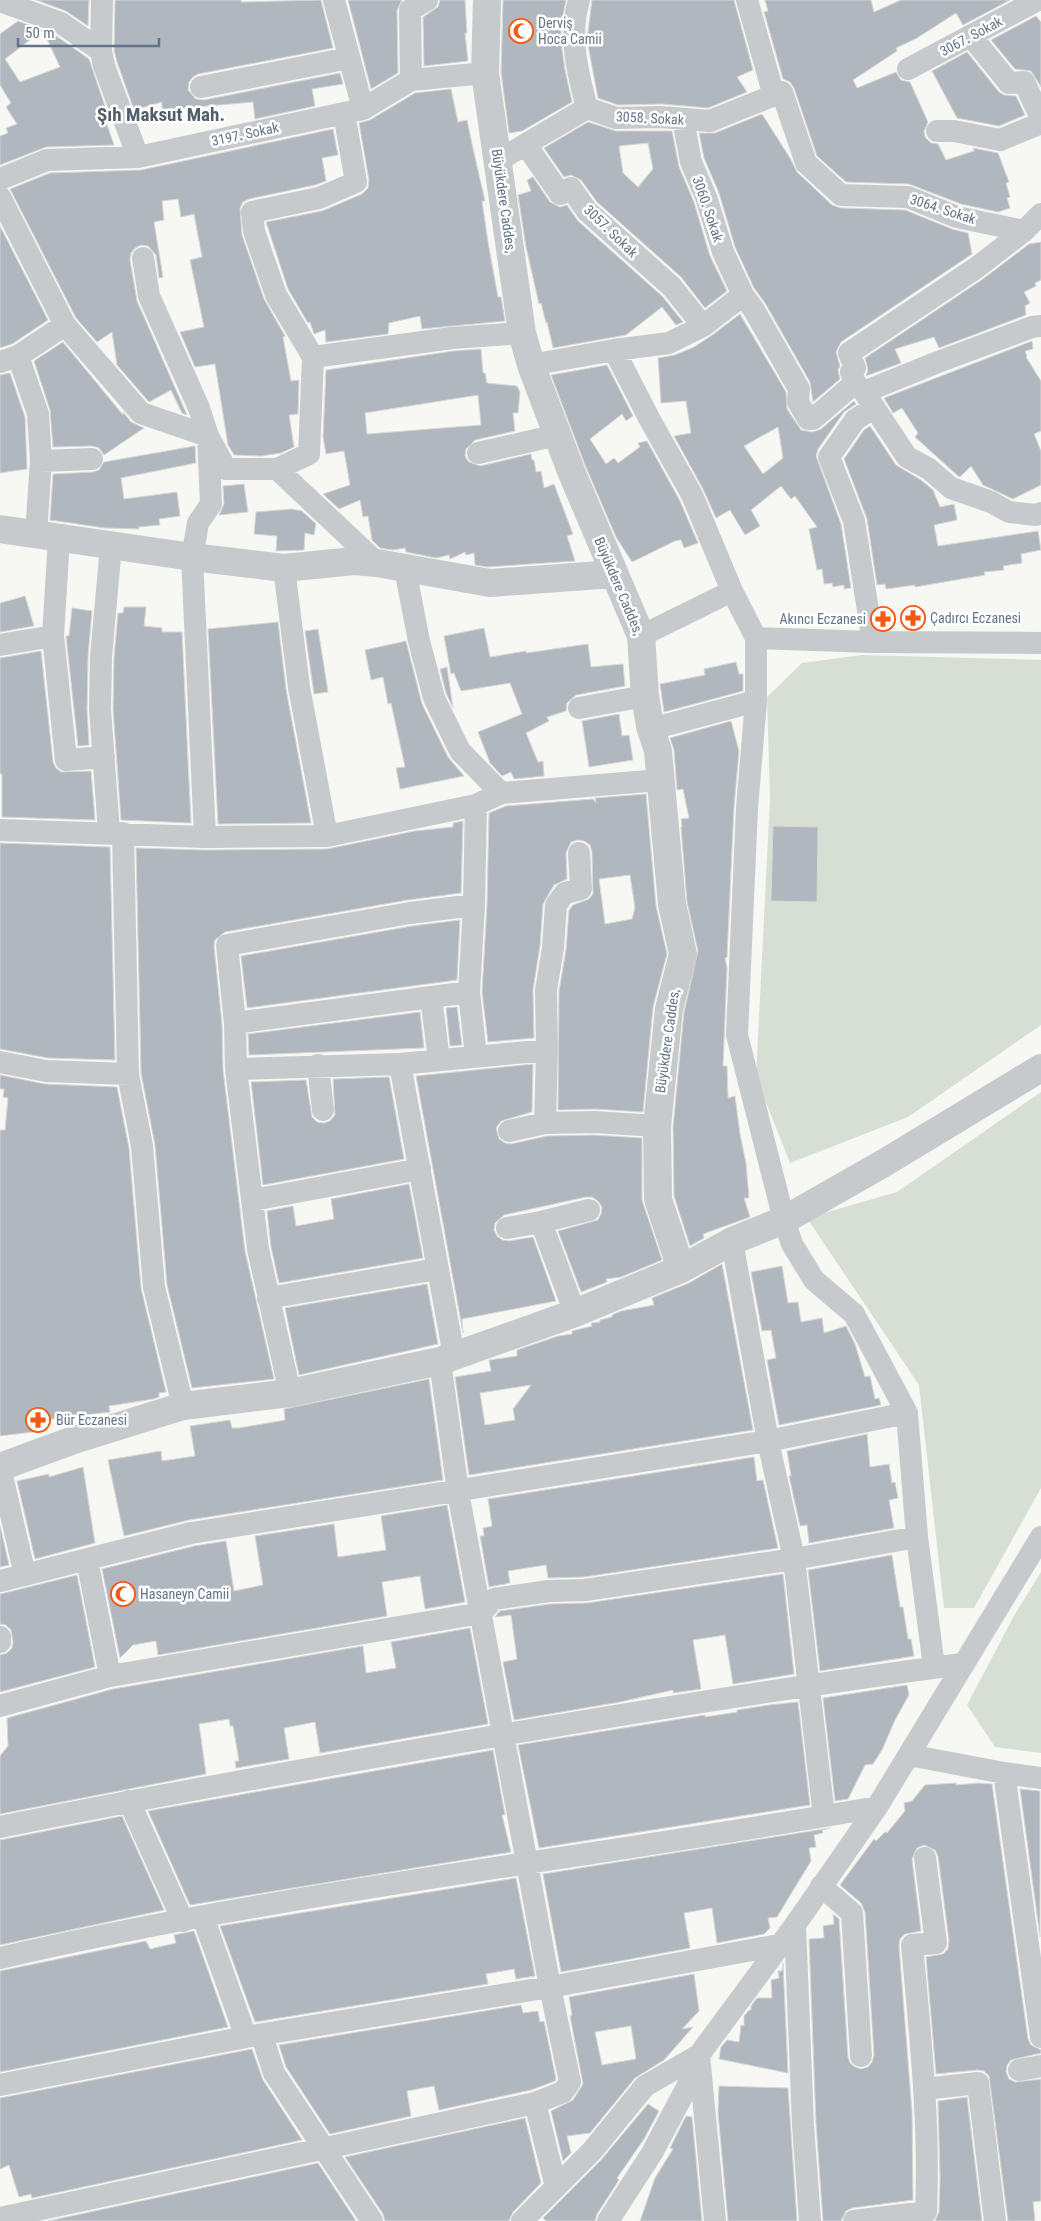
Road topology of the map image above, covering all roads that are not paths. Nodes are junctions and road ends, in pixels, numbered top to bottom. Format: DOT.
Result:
graph roads {
  1 [pos="102,0"];
  2 [pos="334,0"];
  3 [pos="487,0"];
  4 [pos="578,0"];
  5 [pos="747,0"];
  6 [pos="0,1"];
  7 [pos="415,3"];
  8 [pos="1036,4"];
  9 [pos="971,36"];
  10 [pos="101,51"];
  11 [pos="350,58"];
  12 [pos="908,69"];
  13 [pos="485,73"];
  14 [pos="411,80"];
  15 [pos="200,87"];
  16 [pos="778,94"];
  17 [pos="587,108"];
  18 [pos="353,111"];
  19 [pos="1041,118"];
  20 [pos="683,120"];
  21 [pos="1041,123"];
  22 [pos="937,131"];
  23 [pos="526,144"];
  24 [pos="138,157"];
  25 [pos="499,160"];
  26 [pos="0,179"];
  27 [pos="0,197"];
  28 [pos="1041,214"];
  29 [pos="1024,231"];
  30 [pos="143,258"];
  31 [pos="743,295"];
  32 [pos="65,325"];
  33 [pos="703,326"];
  34 [pos="1041,326"];
  35 [pos="522,333"];
  36 [pos="614,350"];
  37 [pos="313,357"];
  38 [pos="9,359"];
  39 [pos="532,365"];
  40 [pos="864,394"];
  41 [pos="557,435"];
  42 [pos="208,436"];
  43 [pos="478,453"];
  44 [pos="92,459"];
  45 [pos="41,461"];
  46 [pos="277,469"];
  47 [pos="1041,513"];
  48 [pos="0,529"];
  49 [pos="48,535"];
  50 [pos="112,546"];
  51 [pos="192,557"];
  52 [pos="377,563"];
  53 [pos="284,568"];
  54 [pos="405,569"];
  55 [pos="614,574"];
  56 [pos="732,591"];
  57 [pos="53,636"];
  58 [pos="641,636"];
  59 [pos="756,638"];
  60 [pos="873,642"];
  61 [pos="1041,643"];
  62 [pos="0,645"];
  63 [pos="645,696"];
  64 [pos="756,701"];
  65 [pos="579,708"];
  66 [pos="650,726"];
  67 [pos="104,757"];
  68 [pos="660,780"];
  69 [pos="501,793"];
  70 [pos="476,805"];
  71 [pos="0,830"];
  72 [pos="116,833"];
  73 [pos="327,836"];
  74 [pos="205,837"];
  75 [pos="578,853"];
  76 [pos="474,905"];
  77 [pos="469,992"];
  78 [pos="431,996"];
  79 [pos="235,1023"];
  80 [pos="547,1050"];
  81 [pos="476,1056"];
  82 [pos="439,1060"];
  83 [pos="0,1062"];
  84 [pos="400,1064"];
  85 [pos="318,1065"];
  86 [pos="236,1068"];
  87 [pos="1041,1068"];
  88 [pos="128,1074"];
  89 [pos="323,1110"];
  90 [pos="545,1123"];
  91 [pos="657,1126"];
  92 [pos="509,1131"];
  93 [pos="420,1169"];
  94 [pos="253,1200"];
  95 [pos="589,1210"];
  96 [pos="784,1220"];
  97 [pos="542,1222"];
  98 [pos="507,1228"];
  99 [pos="732,1241"];
  100 [pos="437,1269"];
  101 [pos="681,1269"];
  102 [pos="268,1298"];
  103 [pos="576,1313"];
  104 [pos="447,1358"];
  105 [pos="290,1393"];
  106 [pos="183,1406"];
  107 [pos="907,1413"];
  108 [pos="768,1441"];
  109 [pos="0,1467"];
  110 [pos="458,1492"];
  111 [pos="1041,1536"];
  112 [pos="918,1537"];
  113 [pos="794,1559"];
  114 [pos="87,1560"];
  115 [pos="25,1575"];
  116 [pos="0,1581"];
  117 [pos="480,1613"];
  118 [pos="0,1637"];
  119 [pos="0,1642"];
  120 [pos="962,1664"];
  121 [pos="934,1668"];
  122 [pos="110,1676"];
  123 [pos="808,1686"];
  124 [pos="0,1706"];
  125 [pos="504,1735"];
  126 [pos="909,1755"];
  127 [pos="1004,1773"];
  128 [pos="1041,1778"];
  129 [pos="129,1801"];
  130 [pos="877,1807"];
  131 [pos="824,1816"];
  132 [pos="0,1827"];
  133 [pos="924,1858"];
  134 [pos="528,1862"];
  135 [pos="821,1886"];
  136 [pos="193,1919"];
  137 [pos="795,1925"];
  138 [pos="779,1945"];
  139 [pos="0,1958"];
  140 [pos="550,1987"];
  141 [pos="254,2036"];
  142 [pos="1041,2037"];
  143 [pos="699,2056"];
  144 [pos="861,2056"];
  145 [pos="1041,2066"];
  146 [pos="1019,2070"];
  147 [pos="0,2086"];
  148 [pos="924,2089"];
  149 [pos="535,2103"];
  150 [pos="322,2148"];
  151 [pos="556,2187"];
  152 [pos="0,2218"];
  153 [pos="372,2221"];
  154 [pos="522,2221"];
  155 [pos="608,2221"];
  156 [pos="715,2221"];
  157 [pos="810,2221"];
  158 [pos="854,2221"];
  159 [pos="995,2221"];
  1 -- 10 [label="street"];
  2 -- 11 [label="street"];
  3 -- 13 [label="street, Büyükdere Caddes,"];
  4 -- 17 [label="street"];
  5 -- 16 [label="street, 3064. Sokak"];
  6 -- 10 [label="street"];
  7 -- 14 [label="street"];
  8 -- 9 [label="street, 3067. Sokak"];
  9 -- 12 [label="street, 3067. Sokak"];
  9 -- 19 [label="street"];
  10 -- 24 [label="street"];
  11 -- 15 [label="street"];
  11 -- 18 [label="street"];
  13 -- 14 [label="street, 3197. Sokak"];
  13 -- 25 [label="street, Büyükdere Caddes,"];
  14 -- 18 [label="street, 3197. Sokak"];
  16 -- 20 [label="street, 3058. Sokak"];
  16 -- 29 [label="street, 3064. Sokak"];
  17 -- 20 [label="street, 3058. Sokak"];
  17 -- 23 [label="street"];
  18 -- 24 [label="street, 3197. Sokak"];
  18 -- 37 [label="street"];
  20 -- 31 [label="street, 3060. Sokak"];
  21 -- 22 [label="street"];
  23 -- 25 [label="street"];
  23 -- 33 [label="street, 3057. Sokak"];
  24 -- 26 [label="street, 3197. Sokak"];
  25 -- 35 [label="street, Büyükdere Caddes,"];
  27 -- 32 [label="street"];
  28 -- 29 [label="street"];
  29 -- 40 [label="street"];
  30 -- 42 [label="street"];
  31 -- 33 [label="street"];
  31 -- 40 [label="street, 3060. Sokak"];
  32 -- 38 [label="street"];
  32 -- 42 [label="street"];
  33 -- 36 [label="street"];
  34 -- 40 [label="street"];
  35 -- 37 [label="street"];
  35 -- 39 [label="street, Büyükdere Caddes,"];
  36 -- 39 [label="street"];
  36 -- 56 [label="street"];
  37 -- 46 [label="street"];
  38 -- 45 [label="street"];
  39 -- 41 [label="street, Büyükdere Caddes,"];
  40 -- 47 [label="street"];
  40 -- 60 [label="street"];
  41 -- 43 [label="street"];
  41 -- 55 [label="street, Büyükdere Caddes,"];
  42 -- 46 [label="street"];
  42 -- 51 [label="street"];
  44 -- 45 [label="street"];
  45 -- 49 [label="street"];
  46 -- 52 [label="street"];
  48 -- 49 [label="street"];
  49 -- 50 [label="street"];
  49 -- 57 [label="street"];
  50 -- 51 [label="street"];
  50 -- 67 [label="street"];
  51 -- 53 [label="street"];
  51 -- 74 [label="street"];
  52 -- 53 [label="street"];
  52 -- 54 [label="street"];
  53 -- 73 [label="street"];
  54 -- 55 [label="street"];
  54 -- 69 [label="street"];
  55 -- 58 [label="street, Büyükdere Caddes,"];
  56 -- 58 [label="street"];
  56 -- 59 [label="street"];
  57 -- 62 [label="street"];
  57 -- 67 [label="street"];
  58 -- 63 [label="street, Büyükdere Caddes,"];
  59 -- 60 [label="street"];
  59 -- 64 [label="street"];
  60 -- 61 [label="street"];
  63 -- 65 [label="street"];
  63 -- 66 [label="street, Büyükdere Caddes,"];
  64 -- 66 [label="street"];
  64 -- 96 [label="street"];
  66 -- 68 [label="street, Büyükdere Caddes,"];
  67 -- 72 [label="street"];
  68 -- 69 [label="street"];
  68 -- 91 [label="street, Büyükdere Caddes,"];
  69 -- 70 [label="street"];
  70 -- 73 [label="street"];
  70 -- 76 [label="street"];
  71 -- 72 [label="street"];
  72 -- 74 [label="street"];
  72 -- 88 [label="street"];
  73 -- 74 [label="street"];
  75 -- 80 [label="street"];
  76 -- 77 [label="street"];
  76 -- 79 [label="street"];
  77 -- 78 [label="street"];
  77 -- 81 [label="street"];
  78 -- 79 [label="street"];
  78 -- 82 [label="street"];
  79 -- 86 [label="street"];
  80 -- 81 [label="street"];
  80 -- 90 [label="street"];
  81 -- 82 [label="street"];
  82 -- 84 [label="street"];
  83 -- 88 [label="street"];
  84 -- 85 [label="street"];
  84 -- 93 [label="street"];
  85 -- 86 [label="street"];
  85 -- 89 [label="street"];
  86 -- 94 [label="street"];
  87 -- 96 [label="street"];
  88 -- 106 [label="street"];
  90 -- 91 [label="street"];
  90 -- 92 [label="street"];
  91 -- 101 [label="street, Büyükdere Caddes,"];
  93 -- 94 [label="street"];
  93 -- 100 [label="street"];
  94 -- 102 [label="street"];
  95 -- 97 [label="street"];
  96 -- 99 [label="street"];
  96 -- 107 [label="street"];
  97 -- 98 [label="street"];
  97 -- 103 [label="street"];
  99 -- 101 [label="street"];
  99 -- 108 [label="street"];
  100 -- 102 [label="street"];
  100 -- 104 [label="street"];
  101 -- 103 [label="street"];
  102 -- 105 [label="street"];
  103 -- 104 [label="street"];
  104 -- 105 [label="street"];
  104 -- 110 [label="street"];
  105 -- 106 [label="street"];
  106 -- 109 [label="street"];
  107 -- 108 [label="street"];
  107 -- 112 [label="street"];
  108 -- 110 [label="street"];
  108 -- 113 [label="street"];
  109 -- 115 [label="street"];
  110 -- 114 [label="street"];
  110 -- 117 [label="street"];
  111 -- 120 [label="street"];
  112 -- 113 [label="street"];
  112 -- 121 [label="street"];
  113 -- 117 [label="street"];
  113 -- 123 [label="street"];
  114 -- 115 [label="street"];
  114 -- 122 [label="street"];
  115 -- 116 [label="street"];
  117 -- 122 [label="street"];
  117 -- 125 [label="street"];
  118 -- 119 [label="street"];
  120 -- 121 [label="street"];
  120 -- 126 [label="street"];
  121 -- 123 [label="street"];
  122 -- 124 [label="street"];
  123 -- 125 [label="street"];
  123 -- 131 [label="street"];
  125 -- 129 [label="street"];
  125 -- 134 [label="street"];
  126 -- 127 [label="street"];
  126 -- 130 [label="street"];
  127 -- 128 [label="street"];
  127 -- 142 [label="street"];
  129 -- 132 [label="street"];
  129 -- 136 [label="street"];
  130 -- 131 [label="street"];
  130 -- 135 [label="street"];
  131 -- 134 [label="street"];
  133 -- 148 [label="street"];
  134 -- 136 [label="street"];
  134 -- 140 [label="street"];
  135 -- 137 [label="street"];
  135 -- 144 [label="street"];
  136 -- 139 [label="street"];
  136 -- 141 [label="street"];
  137 -- 138 [label="street"];
  137 -- 157 [label="street"];
  138 -- 140 [label="street"];
  138 -- 143 [label="street"];
  140 -- 141 [label="street"];
  140 -- 149 [label="street"];
  141 -- 147 [label="street"];
  141 -- 150 [label="street"];
  143 -- 151 [label="street"];
  143 -- 155 [label="street"];
  143 -- 156 [label="street"];
  145 -- 146 [label="street"];
  148 -- 158 [label="street"];
  148 -- 159 [label="street"];
  149 -- 150 [label="street"];
  149 -- 151 [label="street"];
  150 -- 152 [label="street"];
  150 -- 153 [label="street"];
  151 -- 154 [label="street"];
}
